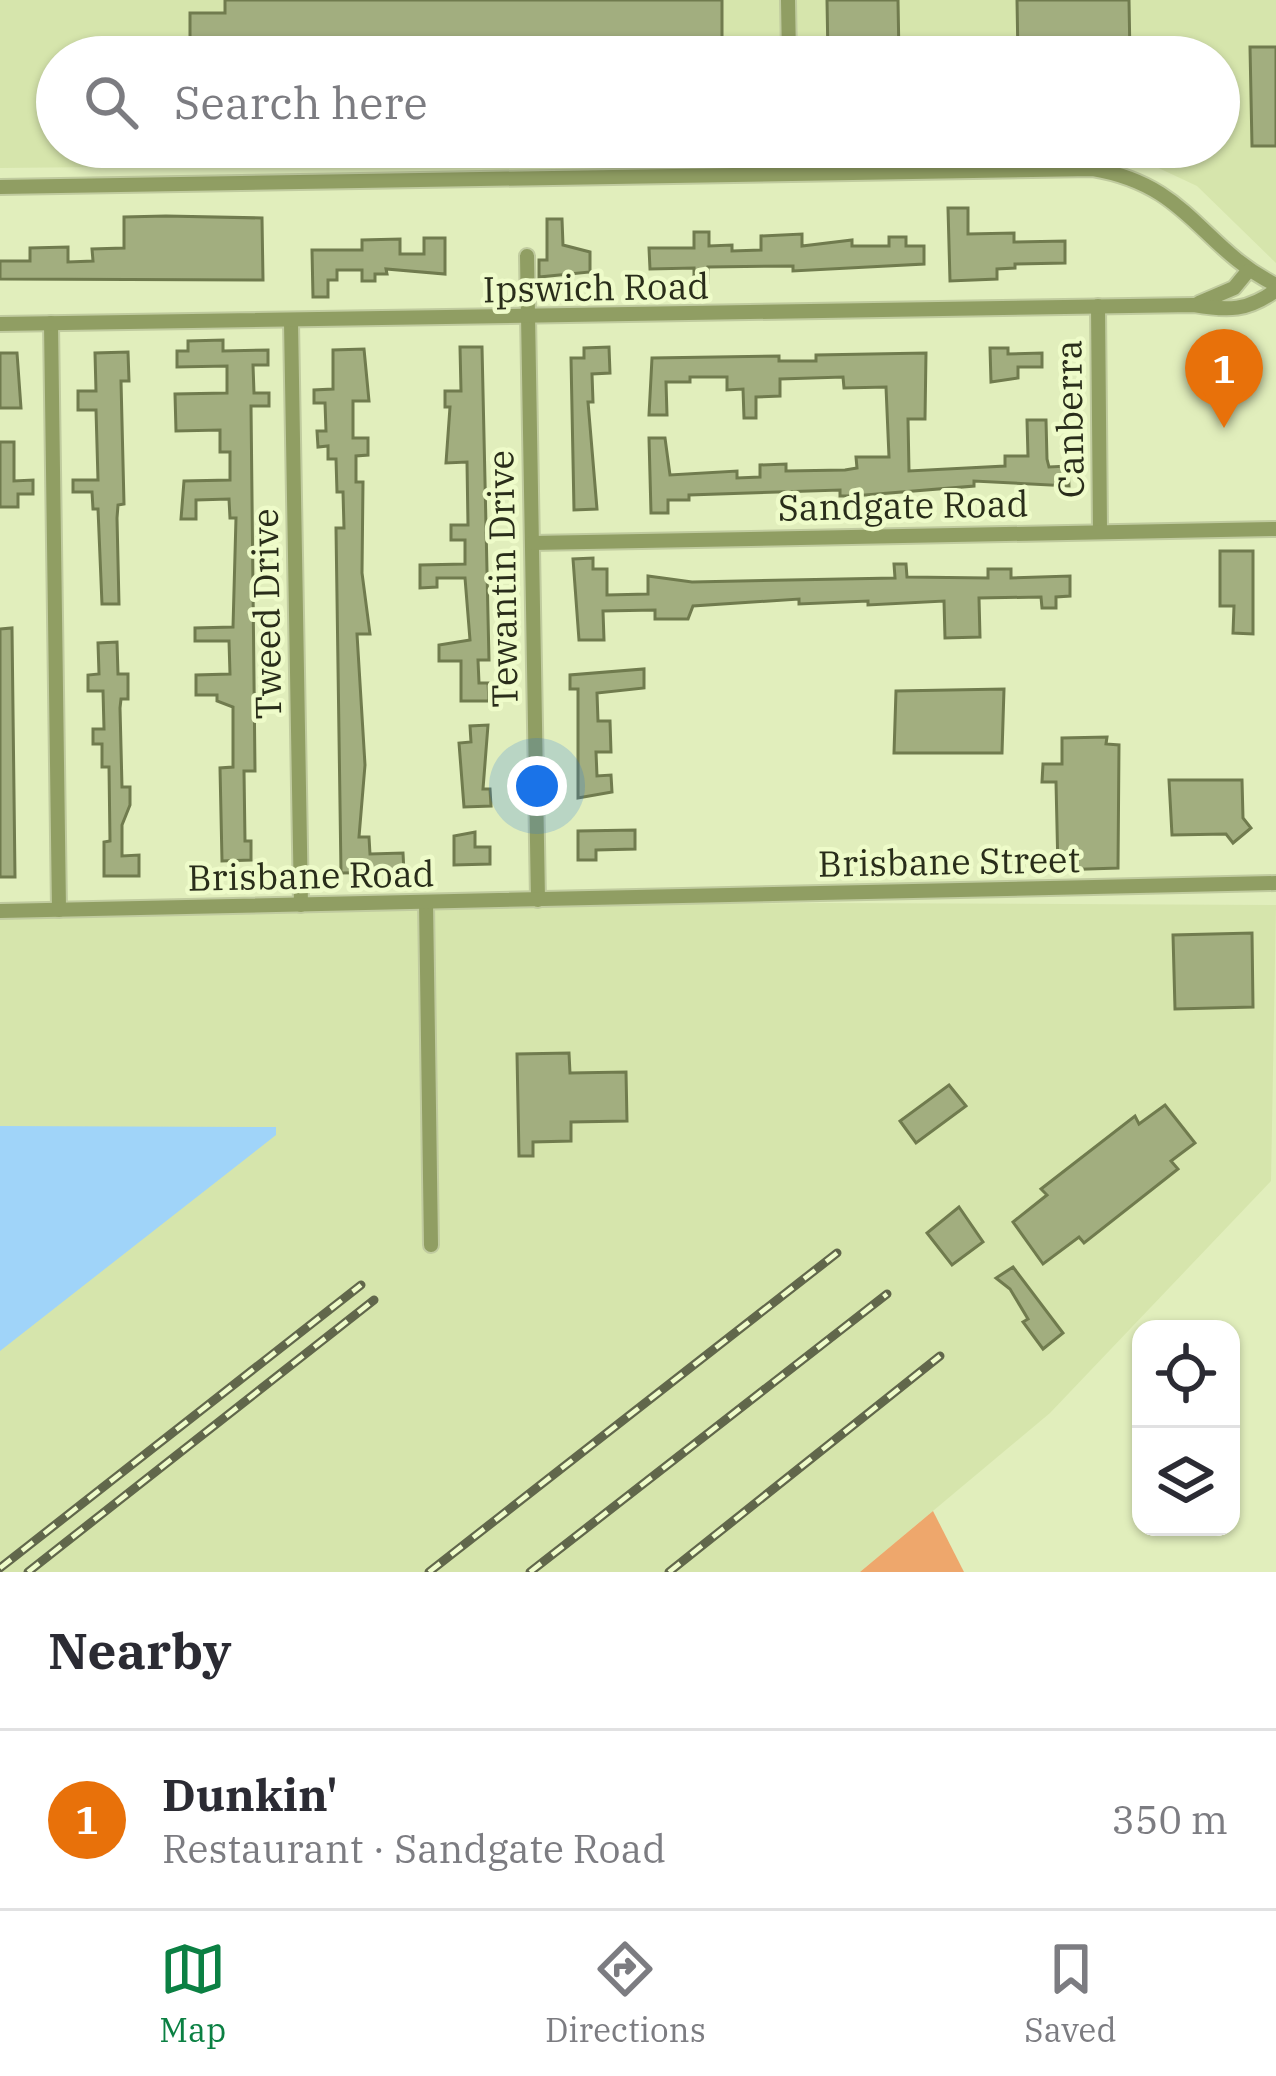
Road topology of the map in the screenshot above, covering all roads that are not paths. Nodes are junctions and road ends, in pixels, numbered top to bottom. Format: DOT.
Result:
graph roads {
  1 [pos="788,0"];
  2 [pos="789,36"];
  3 [pos="791,168"];
  4 [pos="791,174"];
  5 [pos="0,187"];
  6 [pos="527,256"];
  7 [pos="1248,271"];
  8 [pos="1276,288"];
  9 [pos="1194,305"];
  10 [pos="1098,306"];
  11 [pos="528,318"];
  12 [pos="291,322"];
  13 [pos="51,323"];
  14 [pos="0,324"];
  15 [pos="1276,529"];
  16 [pos="1100,531"];
  17 [pos="532,542"];
  18 [pos="1276,884"];
  19 [pos="624,898"];
  20 [pos="538,900"];
  21 [pos="426,902"];
  22 [pos="301,905"];
  23 [pos="59,910"];
  24 [pos="0,911"];
  25 [pos="431,1245"];
  1 -- 2 [label="street"];
  3 -- 4 [label="street"];
  4 -- 5 [label="street"];
  4 -- 7 [label="street"];
  6 -- 11 [label="street, Tewantin Drive"];
  7 -- 8 [label="street"];
  7 -- 9 [label="street, Ipswich Road"];
  8 -- 9 [label="street, Ipswich Road"];
  9 -- 10 [label="street, Ipswich Road"];
  10 -- 11 [label="street, Ipswich Road"];
  10 -- 16 [label="street, Canberra"];
  11 -- 12 [label="street, Ipswich Road"];
  11 -- 17 [label="street, Tewantin Drive"];
  12 -- 13 [label="street, Ipswich Road"];
  12 -- 22 [label="street, Tweed Drive"];
  13 -- 14 [label="street, Ipswich Road"];
  13 -- 23 [label="street"];
  15 -- 16 [label="street, Sandgate Road"];
  16 -- 17 [label="street, Sandgate Road"];
  17 -- 20 [label="street, Tewantin Drive"];
  18 -- 19 [label="street, Brisbane Street"];
  19 -- 20 [label="street, Brisbane Road"];
  20 -- 21 [label="street, Brisbane Road"];
  21 -- 22 [label="street, Brisbane Road"];
  21 -- 25 [label="street"];
  22 -- 23 [label="street, Brisbane Road"];
  23 -- 24 [label="street, Brisbane Road"];
}
